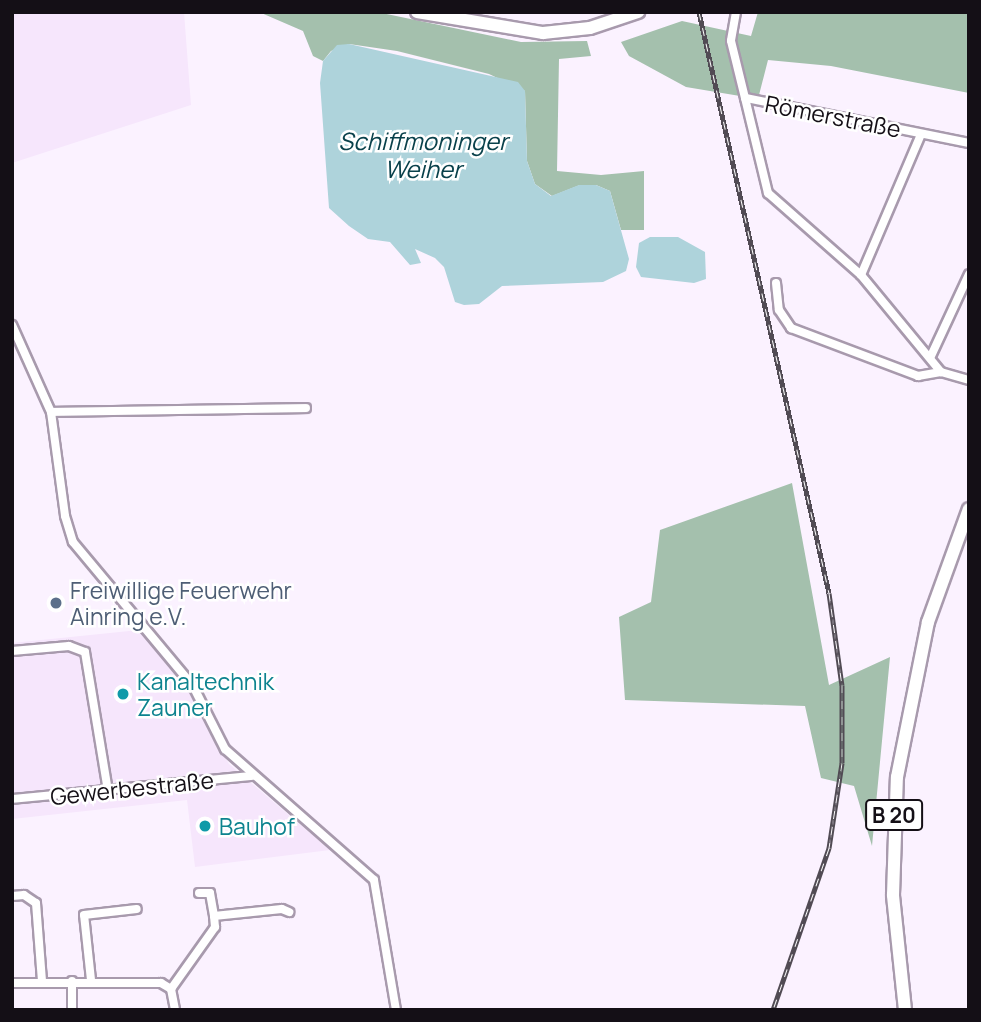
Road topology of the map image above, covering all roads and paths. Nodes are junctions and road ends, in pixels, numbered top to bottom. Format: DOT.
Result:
graph roads {
  1 [pos="416,12"];
  2 [pos="638,12"];
  3 [pos="736,12"];
  4 [pos="745,98"];
  5 [pos="921,134"];
  6 [pos="969,144"];
  7 [pos="969,274"];
  8 [pos="861,275"];
  9 [pos="776,283"];
  10 [pos="13,326"];
  11 [pos="932,356"];
  12 [pos="941,372"];
  13 [pos="969,380"];
  14 [pos="306,408"];
  15 [pos="51,412"];
  16 [pos="969,509"];
  17 [pos="12,651"];
  18 [pos="252,776"];
  19 [pos="108,791"];
  20 [pos="12,799"];
  21 [pos="199,893"];
  22 [pos="12,896"];
  23 [pos="137,909"];
  24 [pos="289,912"];
  25 [pos="214,916"];
  26 [pos="91,980"];
  27 [pos="42,981"];
  28 [pos="72,981"];
  29 [pos="12,983"];
  30 [pos="171,989"];
  31 [pos="72,1010"];
  32 [pos="175,1010"];
  33 [pos="396,1010"];
  34 [pos="905,1010"];
  1 -- 2 [label="main road"];
  3 -- 4 [label="street, Römerstraße"];
  4 -- 5 [label="street, Römerstraße"];
  4 -- 8 [label="street, Römerstraße"];
  5 -- 6 [label="street, Römerstraße"];
  5 -- 8 [label="street, Römerstraße"];
  7 -- 11 [label="street"];
  8 -- 11 [label="street, Römerstraße"];
  9 -- 12 [label="street"];
  10 -- 15 [label="street"];
  11 -- 12 [label="street, Römerstraße"];
  12 -- 13 [label="street"];
  14 -- 15 [label="street"];
  15 -- 18 [label="street"];
  16 -- 34 [label="main road, B 20"];
  17 -- 19 [label="street"];
  18 -- 19 [label="street, Gewerbestraße"];
  18 -- 33 [label="street"];
  19 -- 20 [label="street, Gewerbestraße"];
  21 -- 25 [label="street"];
  22 -- 27 [label="street"];
  23 -- 26 [label="street"];
  24 -- 25 [label="street"];
  25 -- 30 [label="street"];
  26 -- 28 [label="street"];
  26 -- 30 [label="street"];
  27 -- 28 [label="street"];
  27 -- 29 [label="street"];
  28 -- 31 [label="street"];
  30 -- 32 [label="street"];
}
